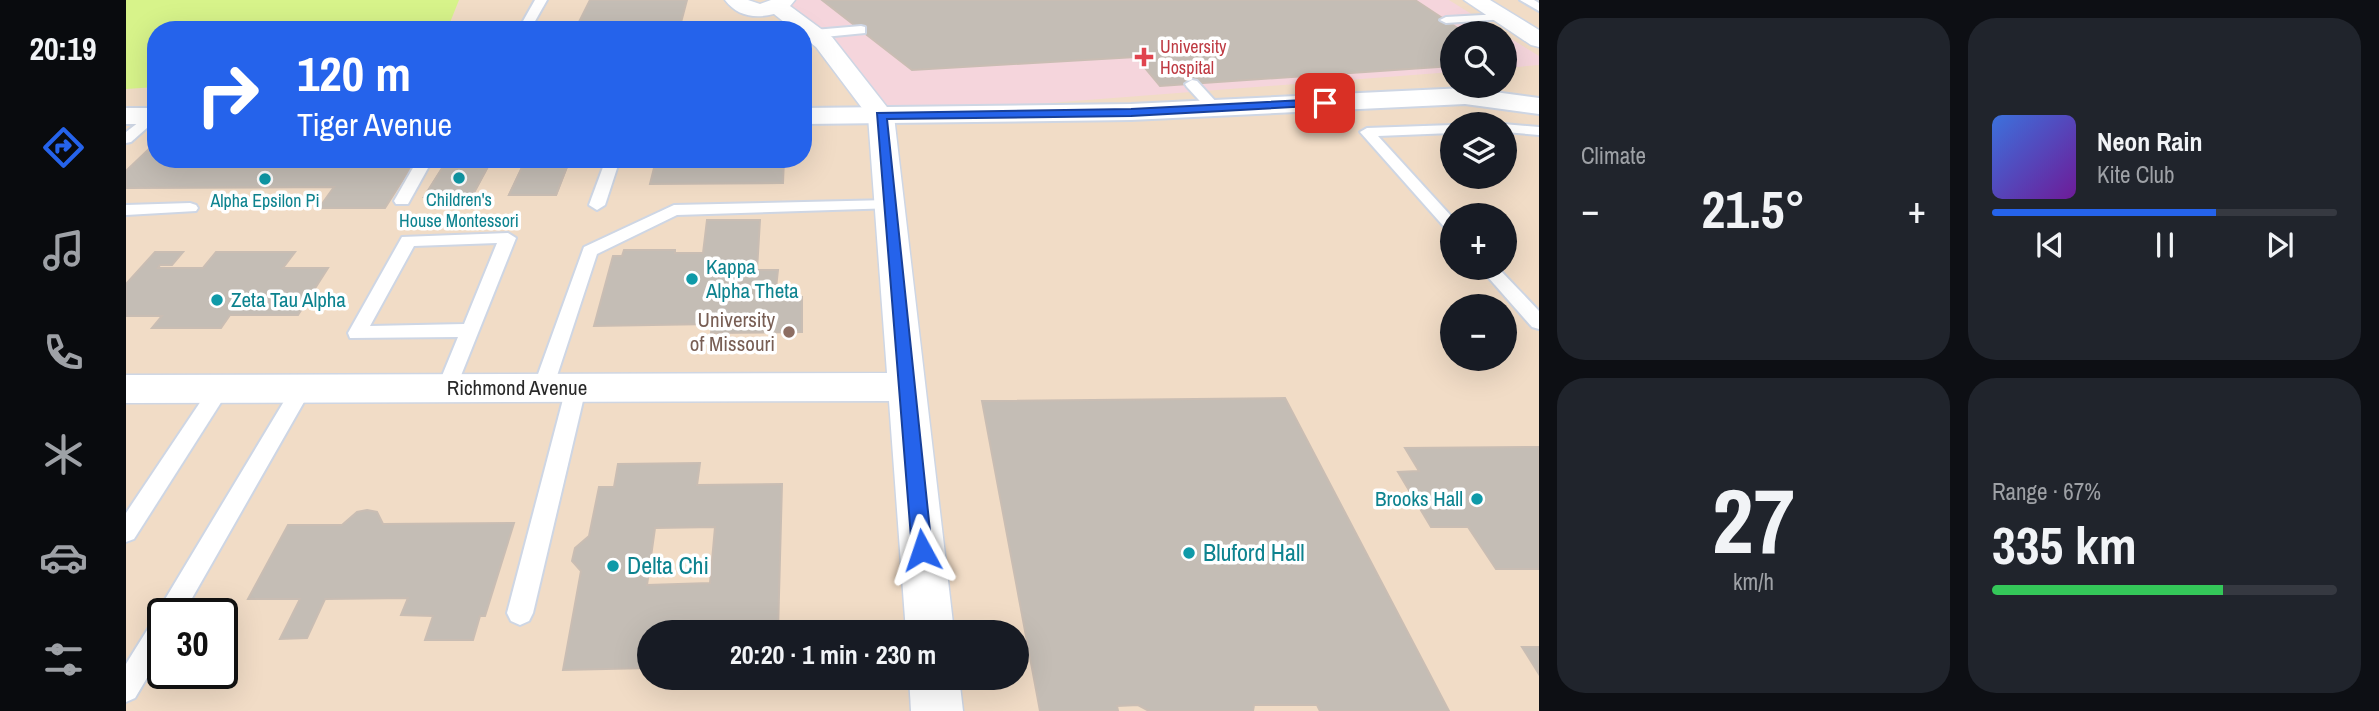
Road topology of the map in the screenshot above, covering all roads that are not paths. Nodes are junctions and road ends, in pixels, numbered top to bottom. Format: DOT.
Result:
graph roads {
  1 [pos="541,0"];
  2 [pos="736,0"];
  3 [pos="1475,0"];
  4 [pos="1526,0"];
  5 [pos="781,3"];
  6 [pos="1539,8"];
  7 [pos="1502,17"];
  8 [pos="1446,20"];
  9 [pos="529,21"];
  10 [pos="800,21"];
  11 [pos="861,30"];
  12 [pos="814,34"];
  13 [pos="1539,40"];
  14 [pos="1192,83"];
  15 [pos="1539,83"];
  16 [pos="1517,87"];
  17 [pos="1440,97"];
  18 [pos="1480,98"];
  19 [pos="1539,106"];
  20 [pos="1214,108"];
  21 [pos="144,116"];
  22 [pos="812,116"];
  23 [pos="881,116"];
  24 [pos="1517,128"];
  25 [pos="1440,130"];
  26 [pos="1539,131"];
  27 [pos="126,139"];
  28 [pos="421,168"];
  29 [pos="610,168"];
  30 [pos="402,201"];
  31 [pos="597,205"];
  32 [pos="889,205"];
  33 [pos="190,208"];
  34 [pos="126,210"];
  35 [pos="1440,213"];
  36 [pos="1500,280"];
  37 [pos="1539,323"];
  38 [pos="470,330"];
  39 [pos="907,387"];
  40 [pos="220,388"];
  41 [pos="302,388"];
  42 [pos="447,388"];
  43 [pos="560,388"];
  44 [pos="126,389"];
  45 [pos="126,532"];
  46 [pos="179,598"];
  47 [pos="520,613"];
  48 [pos="929,620"];
  49 [pos="147,654"];
  50 [pos="126,690"];
  51 [pos="935,690"];
  52 [pos="937,711"];
  1 -- 9 [label="lane"];
  2 -- 5 [label="street"];
  3 -- 7 [label="street"];
  4 -- 6 [label="lane"];
  5 -- 10 [label="street"];
  7 -- 8 [label="lane"];
  7 -- 13 [label="street"];
  11 -- 12 [label="lane"];
  12 -- 23 [label="street"];
  14 -- 20 [label="lane"];
  15 -- 16 [label="street"];
  17 -- 20 [label="street"];
  18 -- 19 [label="street"];
  20 -- 23 [label="street"];
  21 -- 27 [label="lane"];
  22 -- 23 [label="street"];
  23 -- 32 [label="street"];
  24 -- 26 [label="lane"];
  25 -- 35 [label="lane"];
  28 -- 30 [label="lane"];
  29 -- 31 [label="lane"];
  32 -- 39 [label="street"];
  32 -- 43 [label="lane"];
  33 -- 34 [label="lane"];
  36 -- 37 [label="lane"];
  38 -- 38 [label="lane"];
  38 -- 42 [label="lane"];
  39 -- 43 [label="street, Richmond Avenue"];
  39 -- 48 [label="street"];
  40 -- 41 [label="street, Richmond Avenue"];
  40 -- 44 [label="street, Richmond Avenue"];
  40 -- 45 [label="lane"];
  41 -- 42 [label="street, Richmond Avenue"];
  41 -- 46 [label="lane"];
  42 -- 43 [label="street, Richmond Avenue"];
  43 -- 47 [label="lane"];
  49 -- 50 [label="lane"];
  51 -- 52 [label="street"];
}
